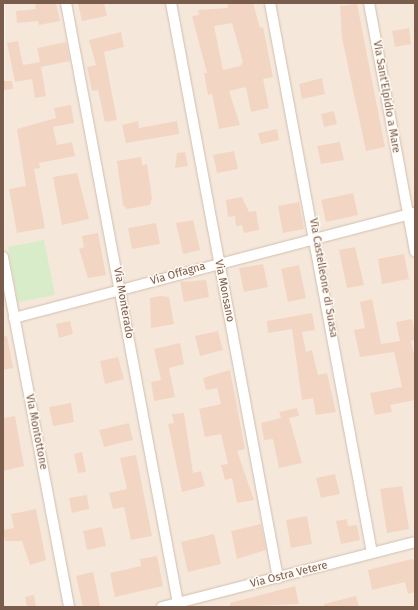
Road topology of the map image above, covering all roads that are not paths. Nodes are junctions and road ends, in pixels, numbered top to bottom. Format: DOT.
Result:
graph roads {
  1 [pos="66,3"];
  2 [pos="171,3"];
  3 [pos="270,3"];
  4 [pos="369,3"];
  5 [pos="411,214"];
  6 [pos="316,236"];
  7 [pos="414,247"];
  8 [pos="3,257"];
  9 [pos="219,263"];
  10 [pos="120,290"];
  11 [pos="14,318"];
  12 [pos="415,542"];
  13 [pos="372,553"];
  14 [pos="278,578"];
  15 [pos="178,603"];
  16 [pos="69,607"];
  17 [pos="162,607"];
  1 -- 10 [label="street, Via Monterado"];
  2 -- 9 [label="street, Via Monsano"];
  3 -- 6 [label="street, Via Castelleone di Suasa"];
  4 -- 5 [label="street, Via Sant'Elpidio a Mare"];
  5 -- 6 [label="street, Via Offagna"];
  5 -- 7 [label="street, Via Sant'Elpidio a Mare"];
  6 -- 9 [label="street, Via Offagna"];
  6 -- 13 [label="street, Via Castelleone di Suasa"];
  8 -- 11 [label="street, Via Montottone"];
  9 -- 10 [label="street, Via Offagna"];
  9 -- 14 [label="street, Via Monsano"];
  10 -- 11 [label="street, Via Offagna"];
  10 -- 15 [label="street, Via Monterado"];
  11 -- 16 [label="street, Via Montottone"];
  12 -- 13 [label="street, Via Ostra Vetere"];
  13 -- 14 [label="street, Via Ostra Vetere"];
  14 -- 15 [label="street, Via Ostra Vetere"];
  15 -- 17 [label="street, Via Ostra Vetere"];
}
